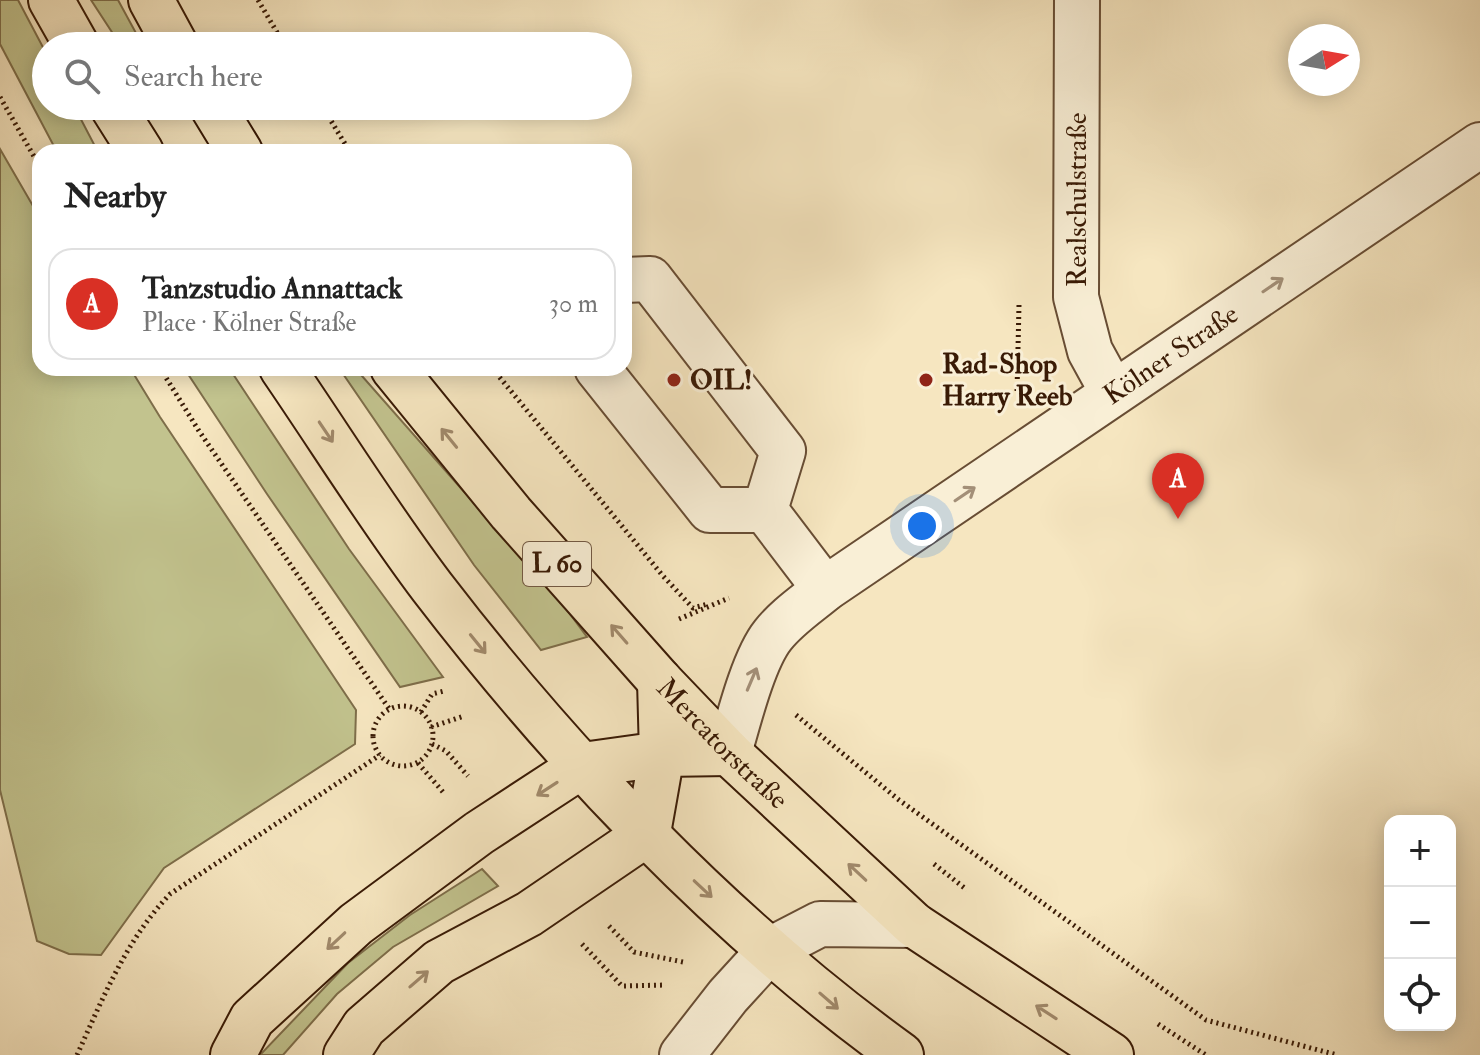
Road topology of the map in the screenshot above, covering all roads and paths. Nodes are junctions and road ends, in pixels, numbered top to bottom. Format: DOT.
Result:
graph roads {
  1 [pos="51,0"];
  2 [pos="151,0"];
  3 [pos="258,0"];
  4 [pos="1077,0"];
  5 [pos="69,32"];
  6 [pos="168,32"];
  7 [pos="277,32"];
  8 [pos="0,97"];
  9 [pos="121,120"];
  10 [pos="221,120"];
  11 [pos="331,120"];
  12 [pos="136,144"];
  13 [pos="235,144"];
  14 [pos="345,144"];
  15 [pos="1480,145"];
  16 [pos="32,153"];
  17 [pos="632,280"];
  18 [pos="165,376"];
  19 [pos="287,376"];
  20 [pos="400,376"];
  21 [pos="499,376"];
  22 [pos="603,376"];
  23 [pos="1113,393"];
  24 [pos="765,510"];
  25 [pos="825,589"];
  26 [pos="770,639"];
  27 [pos="660,681"];
  28 [pos="390,710"];
  29 [pos="729,753"];
  30 [pos="662,754"];
  31 [pos="380,755"];
  32 [pos="583,765"];
  33 [pos="648,833"];
  34 [pos="931,862"];
  35 [pos="978,898"];
  36 [pos="914,925"];
  37 [pos="770,950"];
  38 [pos="1153,1021"];
  39 [pos="77,1055"];
  40 [pos="233,1055"];
  41 [pos="346,1055"];
  42 [pos="682,1055"];
  43 [pos="901,1055"];
  44 [pos="1111,1055"];
  45 [pos="1206,1055"];
  46 [pos="1340,1055"];
  1 -- 5 [label="main road"];
  2 -- 6 [label="main road"];
  3 -- 7 [label="path"];
  4 -- 23 [label="street, Realschulstraße"];
  8 -- 16 [label="path"];
  9 -- 12 [label="main road"];
  10 -- 13 [label="main road"];
  11 -- 14 [label="path"];
  23 -- 15 [label="street, Kölner Straße, one-way"];
  17 -- 24 [label="street"];
  18 -- 28 [label="path"];
  19 -- 32 [label="main road, one-way"];
  27 -- 20 [label="main road, Mercatorstraße / L 60, one-way"];
  21 -- 26 [label="path"];
  22 -- 24 [label="street"];
  25 -- 23 [label="street, Kölner Straße, one-way"];
  24 -- 25 [label="street"];
  25 -- 26 [label="street, Kölner Straße"];
  29 -- 26 [label="street, Kölner Straße, one-way"];
  26 -- 46 [label="path"];
  27 -- 29 [label="main road, Mercatorstraße / L 60"];
  27 -- 30 [label="main road"];
  28 -- 31 [label="path"];
  28 -- 31 [label="path"];
  29 -- 30 [label="main road"];
  36 -- 29 [label="main road, Mercatorstraße / L 60, one-way"];
  30 -- 32 [label="main road"];
  30 -- 33 [label="main road"];
  31 -- 39 [label="path"];
  32 -- 33 [label="main road"];
  32 -- 40 [label="main road, one-way"];
  33 -- 37 [label="main road, one-way"];
  41 -- 33 [label="main road, one-way"];
  34 -- 35 [label="path"];
  36 -- 37 [label="street"];
  44 -- 36 [label="main road, Mercatorstraße / L 60, one-way"];
  37 -- 42 [label="street"];
  37 -- 43 [label="main road, one-way"];
  38 -- 45 [label="path"];
}
